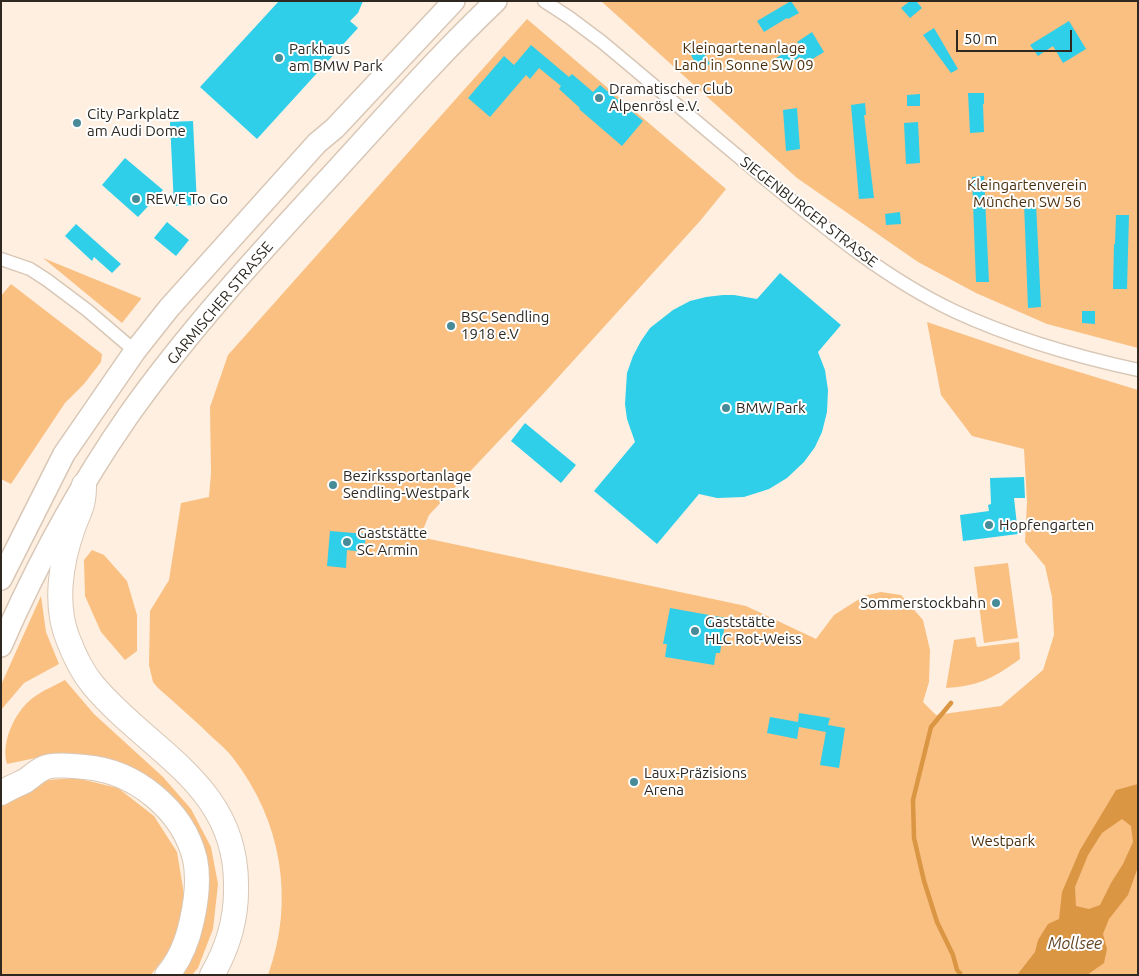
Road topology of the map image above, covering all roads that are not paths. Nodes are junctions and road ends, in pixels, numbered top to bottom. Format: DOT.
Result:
graph roads {
  1 [pos="454,1"];
  2 [pos="496,1"];
  3 [pos="544,1"];
  4 [pos="1,259"];
  5 [pos="135,351"];
  6 [pos="1138,370"];
  7 [pos="84,485"];
  8 [pos="1,579"];
  9 [pos="1,646"];
  10 [pos="1,793"];
  11 [pos="167,975"];
  12 [pos="212,975"];
  1 -- 5 [label="highway"];
  2 -- 7 [label="highway, GARMISCHER STRASSE"];
  3 -- 6 [label="street, SIEGENBURGER STRASSE"];
  4 -- 5 [label="street"];
  5 -- 8 [label="highway"];
  7 -- 9 [label="highway, GARMISCHER STRASSE"];
  7 -- 12 [label="highway"];
  10 -- 11 [label="highway"];
}
